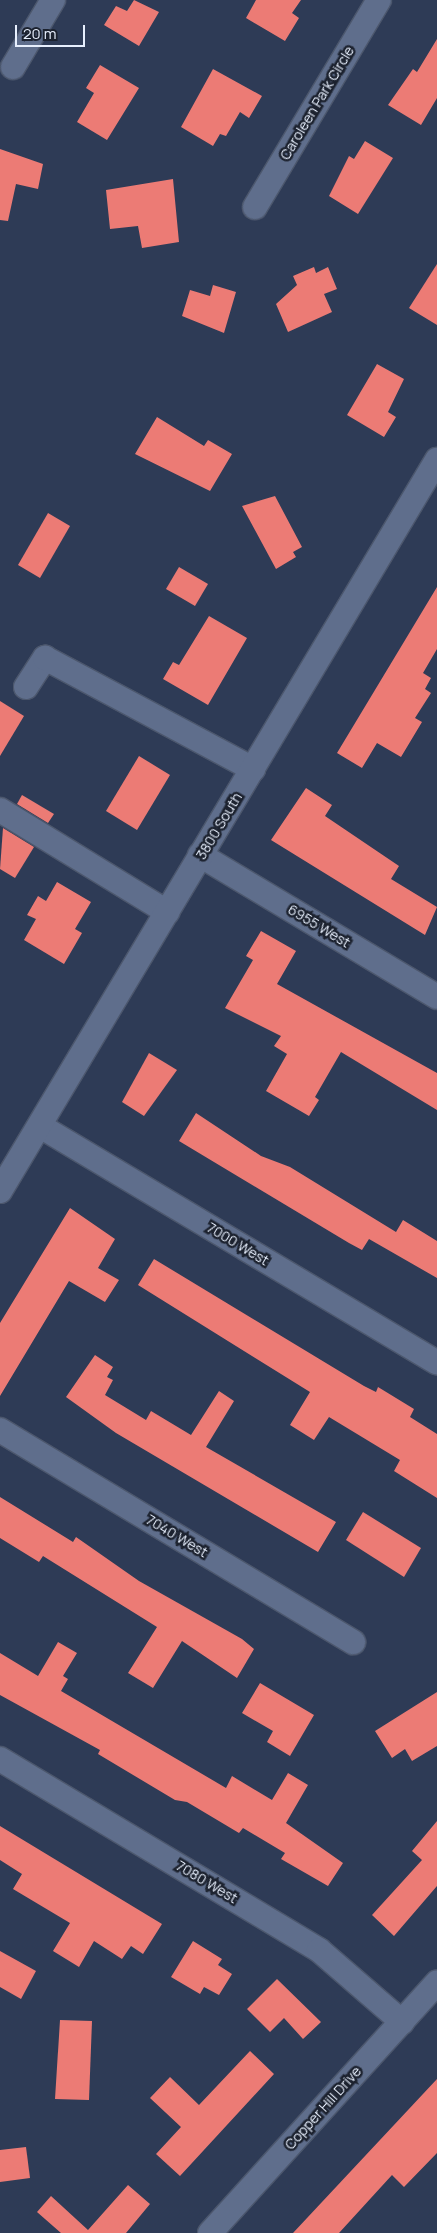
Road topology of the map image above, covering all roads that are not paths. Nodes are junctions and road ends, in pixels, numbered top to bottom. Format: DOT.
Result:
graph roads {
  1 [pos="53,0"];
  2 [pos="379,0"];
  3 [pos="13,66"];
  4 [pos="255,207"];
  5 [pos="437,460"];
  6 [pos="26,687"];
  7 [pos="253,769"];
  8 [pos="0,810"];
  9 [pos="200,856"];
  10 [pos="167,912"];
  11 [pos="437,998"];
  12 [pos="40,1126"];
  13 [pos="0,1191"];
  14 [pos="437,1363"];
  15 [pos="0,1430"];
  16 [pos="353,1642"];
  17 [pos="0,1759"];
  18 [pos="437,1983"];
  19 [pos="402,2022"];
  20 [pos="210,2233"];
  1 -- 3 [label="street"];
  2 -- 4 [label="street, Caroleen Park Circle"];
  5 -- 7 [label="street, 3800 South"];
  6 -- 7 [label="street"];
  7 -- 9 [label="street, 3800 South"];
  8 -- 10 [label="street"];
  9 -- 10 [label="street, 3800 South"];
  9 -- 11 [label="street, 6955 West"];
  10 -- 12 [label="street, 3800 South"];
  12 -- 13 [label="street, 3800 South"];
  12 -- 14 [label="street, 7000 West"];
  15 -- 16 [label="street, 7040 West"];
  17 -- 19 [label="street, 7080 West"];
  18 -- 19 [label="street, Copper Hill Drive"];
  19 -- 20 [label="street, Copper Hill Drive"];
}
